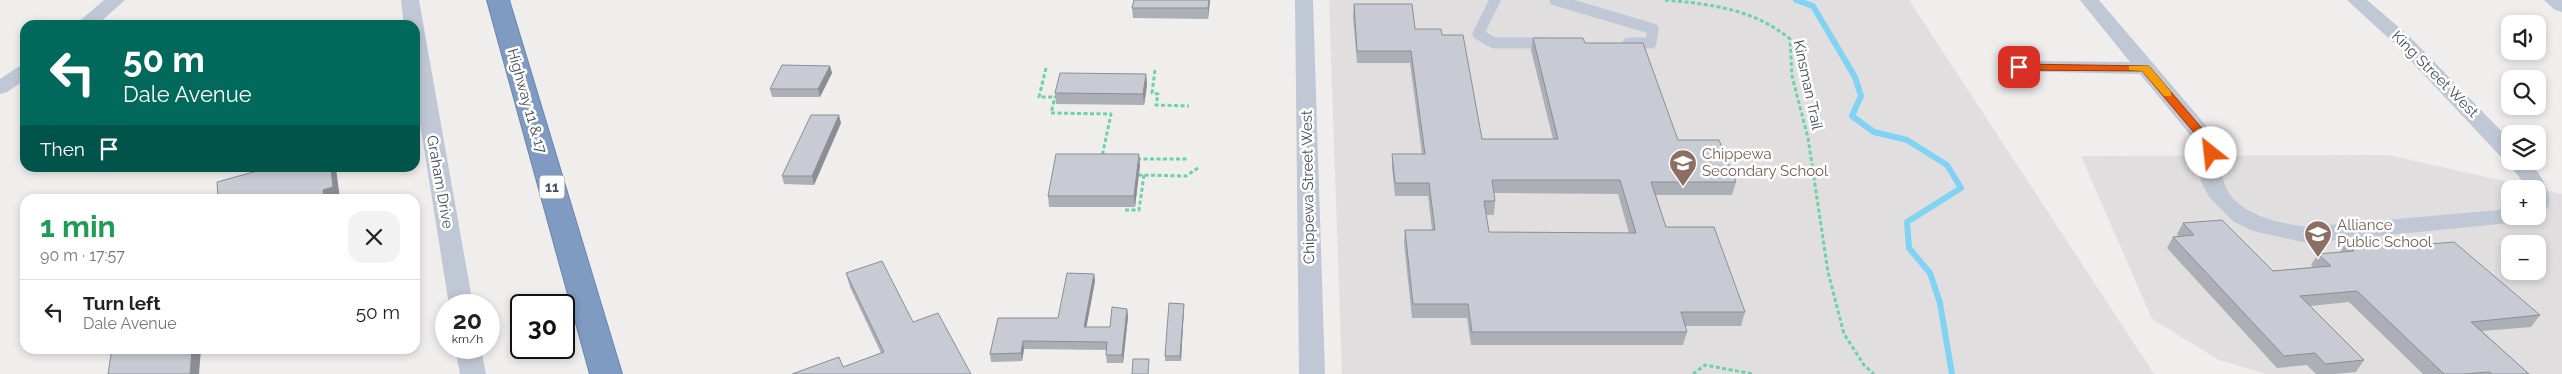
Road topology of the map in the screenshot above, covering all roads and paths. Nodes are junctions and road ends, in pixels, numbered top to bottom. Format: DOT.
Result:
graph roads {
  1 [pos="116,0"];
  2 [pos="410,0"];
  3 [pos="498,0"];
  4 [pos="1304,0"];
  5 [pos="1495,0"];
  6 [pos="1555,0"];
  7 [pos="1666,0"];
  8 [pos="2089,0"];
  9 [pos="2356,0"];
  10 [pos="2554,0"];
  11 [pos="2562,6"];
  12 [pos="91,20"];
  13 [pos="413,20"];
  14 [pos="1563,43"];
  15 [pos="1622,43"];
  16 [pos="420,60"];
  17 [pos="2019,67"];
  18 [pos="1046,68"];
  19 [pos="2145,68"];
  20 [pos="1155,70"];
  21 [pos="20,75"];
  22 [pos="0,88"];
  23 [pos="1152,98"];
  24 [pos="1158,98"];
  25 [pos="1189,106"];
  26 [pos="2501,144"];
  27 [pos="1094,159"];
  28 [pos="1102,159"];
  29 [pos="1110,159"];
  30 [pos="1128,159"];
  31 [pos="1188,159"];
  32 [pos="1101,165"];
  33 [pos="1198,168"];
  34 [pos="2526,170"];
  35 [pos="1138,176"];
  36 [pos="1144,176"];
  37 [pos="2534,180"];
  38 [pos="1125,210"];
  39 [pos="2501,217"];
  40 [pos="459,294"];
  41 [pos="470,359"];
  42 [pos="473,374"];
  43 [pos="606,374"];
  44 [pos="1312,374"];
  45 [pos="1693,374"];
  46 [pos="1753,374"];
  47 [pos="1874,374"];
  1 -- 12 [label="street"];
  2 -- 13 [label="street"];
  3 -- 43 [label="highway, Highway 11 & 17 / 11"];
  4 -- 44 [label="street, Chippewa Street West"];
  5 -- 14 [label="lane"];
  6 -- 15 [label="lane"];
  7 -- 47 [label="path, Kinsman Trail"];
  8 -- 19 [label="street"];
  9 -- 26 [label="street, King Street West"];
  10 -- 11 [label="street"];
  16 -- 40 [label="street, Graham Drive"];
  17 -- 19 [label="street"];
  18 -- 28 [label="path"];
  19 -- 39 [label="street"];
  20 -- 24 [label="path"];
  21 -- 22 [label="street"];
  23 -- 24 [label="path"];
  24 -- 25 [label="path"];
  27 -- 28 [label="path"];
  28 -- 29 [label="path"];
  28 -- 32 [label="path"];
  30 -- 31 [label="path"];
  33 -- 36 [label="path"];
  34 -- 37 [label="street"];
  35 -- 36 [label="path"];
  36 -- 38 [label="path"];
  41 -- 42 [label="street"];
  45 -- 46 [label="path"];
}
